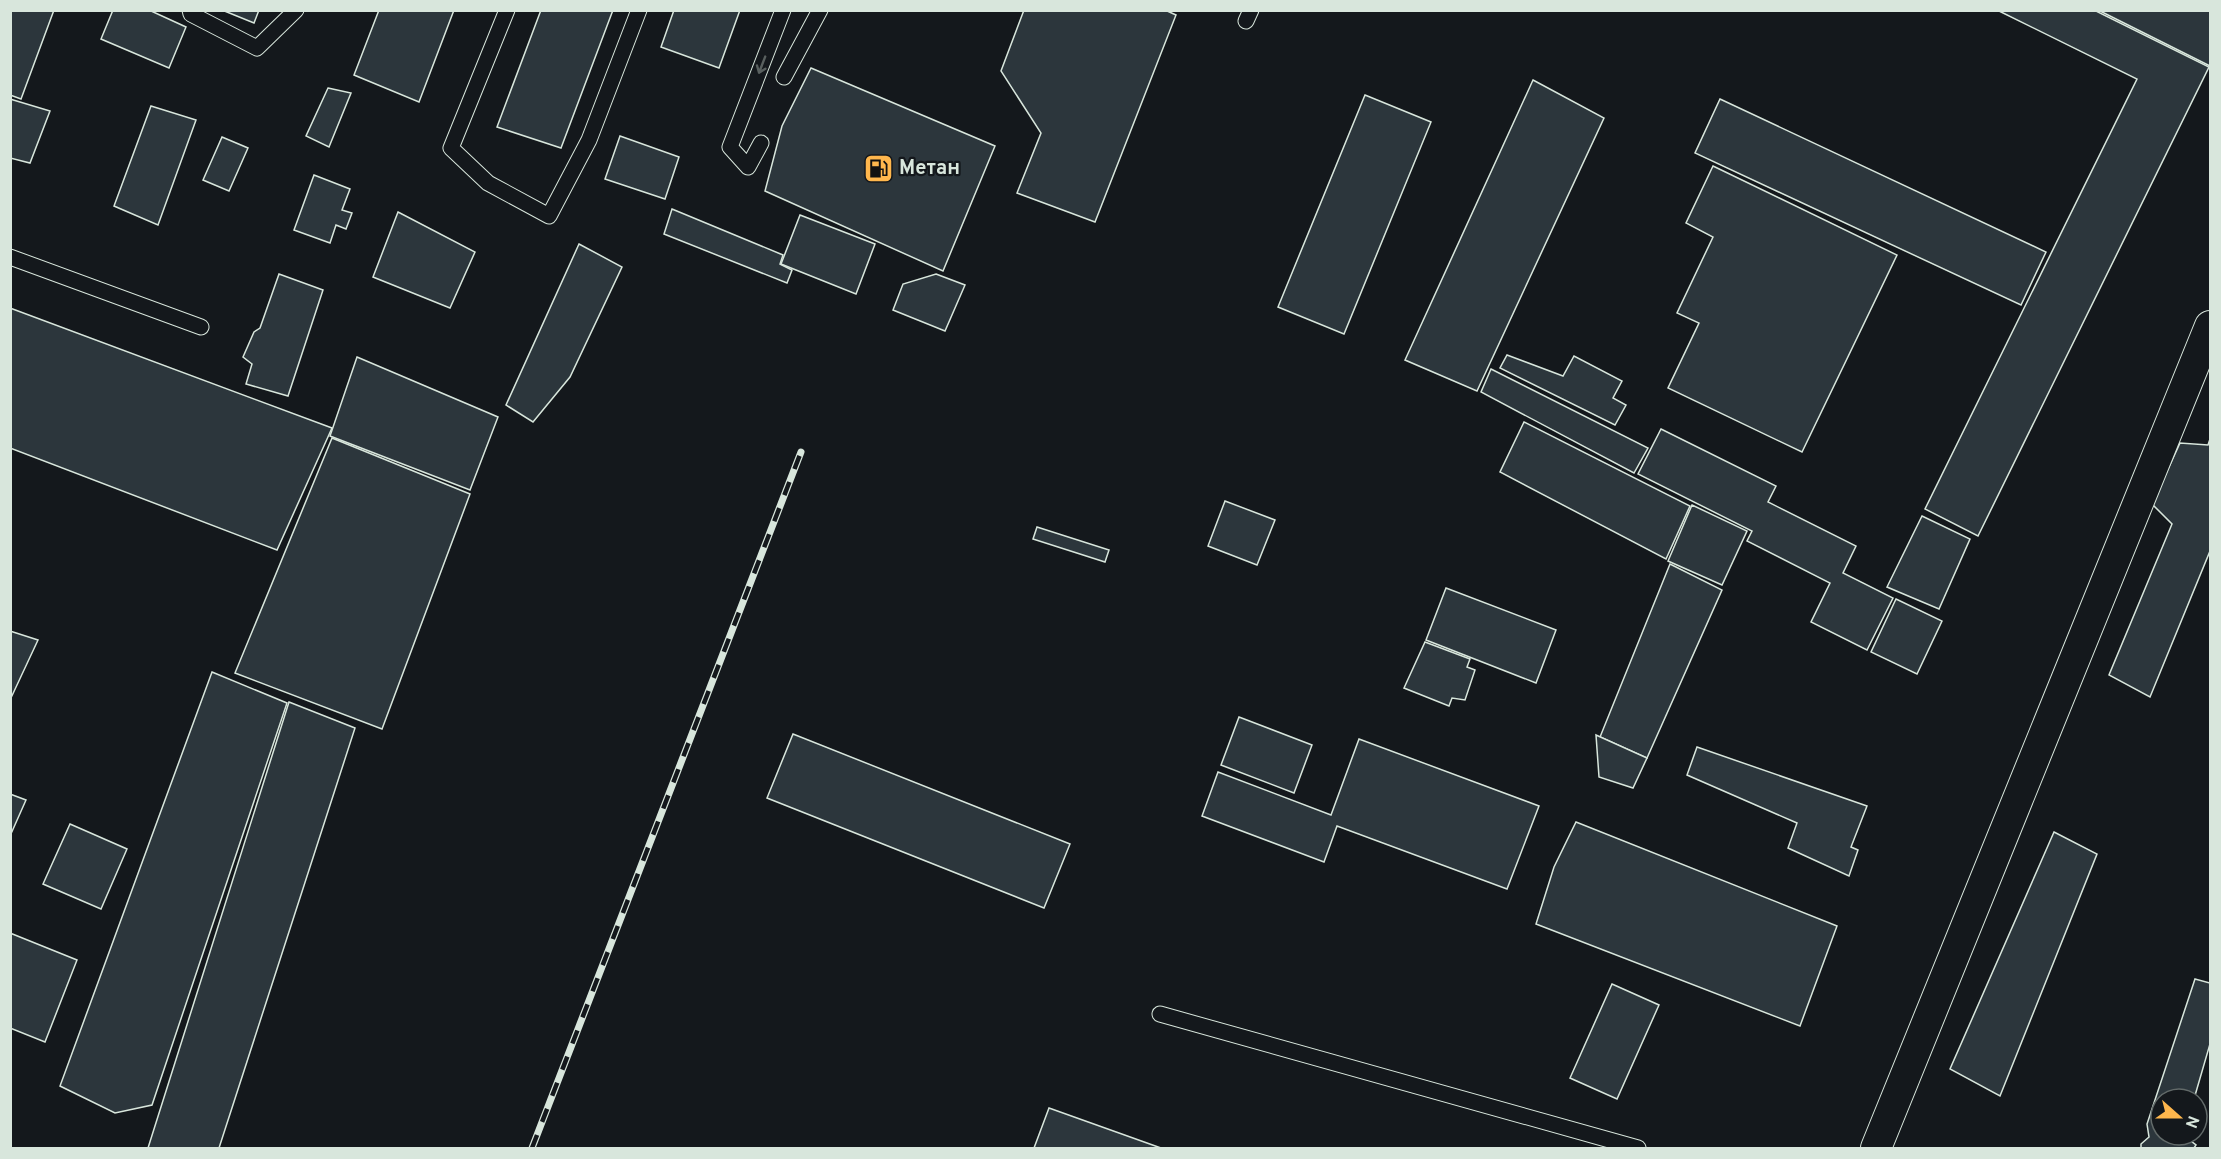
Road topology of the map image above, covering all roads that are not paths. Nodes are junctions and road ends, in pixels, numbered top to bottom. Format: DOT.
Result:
graph roads {
  1 [pos="190,10"];
  2 [pos="296,10"];
  3 [pos="507,10"];
  4 [pos="639,10"];
  5 [pos="783,10"];
  6 [pos="820,10"];
  7 [pos="784,77"];
  8 [pos="761,143"];
  9 [pos="10,257"];
  10 [pos="2211,326"];
  11 [pos="201,327"];
  12 [pos="1160,1014"];
  13 [pos="1638,1149"];
  14 [pos="1876,1149"];
  1 -- 2 [label="lane"];
  3 -- 4 [label="lane"];
  5 -- 8 [label="lane, one-way"];
  6 -- 7 [label="lane"];
  9 -- 11 [label="lane"];
  10 -- 14 [label="street"];
  12 -- 13 [label="lane"];
}
